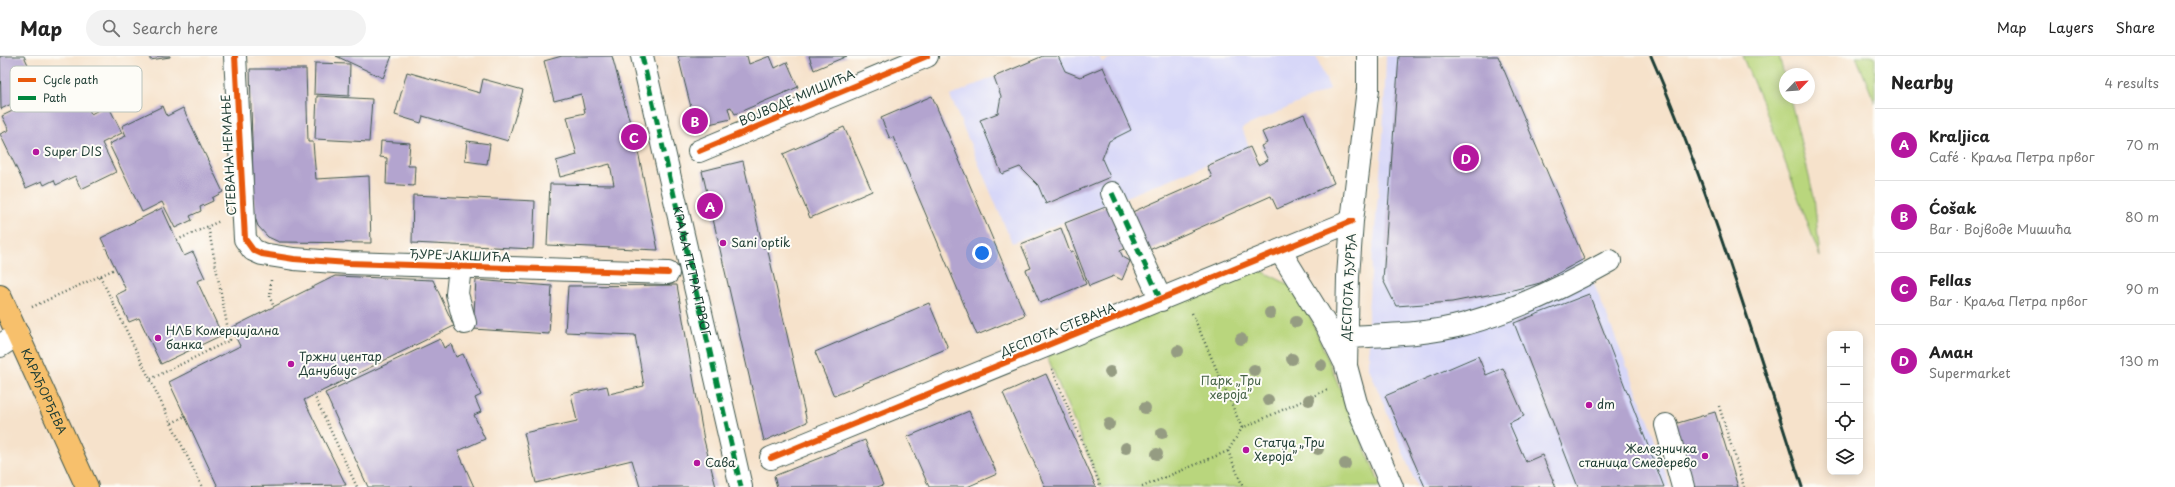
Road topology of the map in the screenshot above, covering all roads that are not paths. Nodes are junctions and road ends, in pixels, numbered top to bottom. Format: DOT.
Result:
graph roads {
  1 [pos="235,56"];
  2 [pos="642,56"];
  3 [pos="927,56"];
  4 [pos="1368,56"];
  5 [pos="699,151"];
  6 [pos="1112,193"];
  7 [pos="1352,221"];
  8 [pos="253,250"];
  9 [pos="1280,251"];
  10 [pos="1610,261"];
  11 [pos="460,267"];
  12 [pos="668,273"];
  13 [pos="0,296"];
  14 [pos="1161,300"];
  15 [pos="465,323"];
  16 [pos="9,332"];
  17 [pos="1346,337"];
  18 [pos="1346,366"];
  19 [pos="1666,425"];
  20 [pos="771,458"];
  21 [pos="87,487"];
  22 [pos="741,487"];
  23 [pos="1392,487"];
  24 [pos="1683,487"];
  1 -- 8 [label="street, СТЕВАНА НЕМАЊЕ"];
  2 -- 22 [label="street, КРАЉА ПЕТРА ПРВОГ"];
  3 -- 5 [label="street, ВОЈВОДЕ МИШИЋА"];
  4 -- 7 [label="street, ДЕСПОТА ЂУРЂА"];
  6 -- 14 [label="street"];
  7 -- 9 [label="street, ДЕСПОТА СТЕВАНА"];
  7 -- 17 [label="street, ДЕСПОТА ЂУРЂА"];
  8 -- 11 [label="street, ЂУРЕ ЈАКШИЋА"];
  9 -- 14 [label="street, ДЕСПОТА СТЕВАНА"];
  9 -- 18 [label="street"];
  10 -- 17 [label="street"];
  11 -- 12 [label="street, ЂУРЕ ЈАКШИЋА"];
  11 -- 15 [label="street"];
  13 -- 16 [label="main road, КАРАЂОРЂЕВА"];
  14 -- 20 [label="street, ДЕСПОТА СТЕВАНА"];
  16 -- 21 [label="main road, КАРАЂОРЂЕВА"];
  17 -- 18 [label="street, ДЕСПОТА ЂУРЂА"];
  18 -- 23 [label="street, ДЕСПОТА ЂУРЂА"];
  19 -- 24 [label="street"];
}
